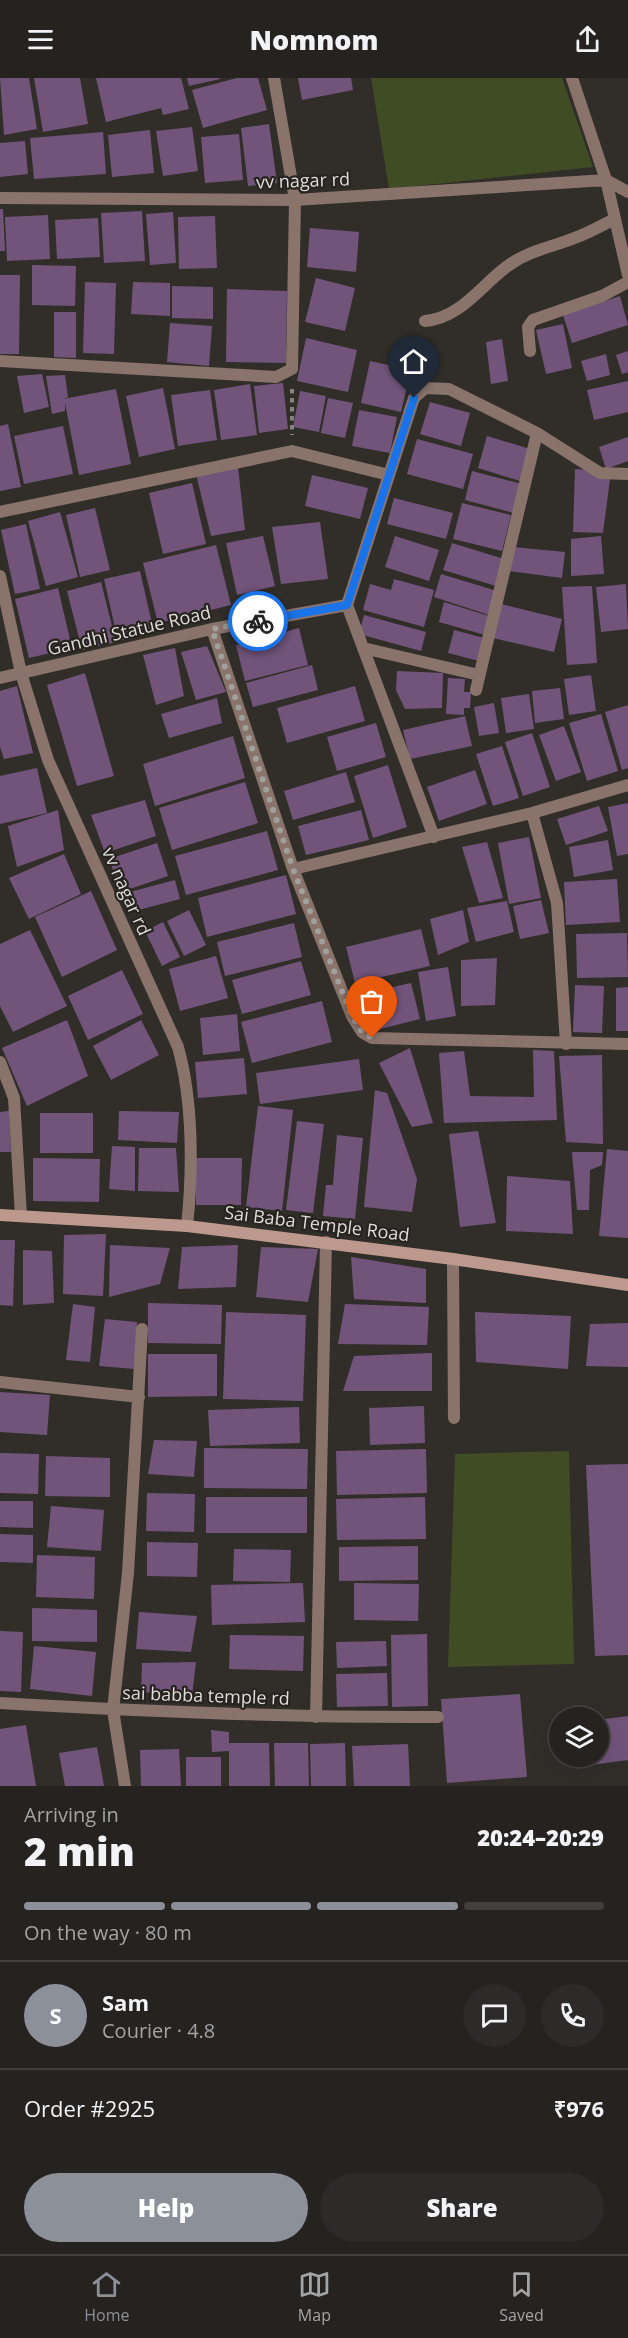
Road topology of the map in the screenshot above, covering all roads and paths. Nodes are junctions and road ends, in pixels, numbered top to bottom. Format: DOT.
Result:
graph roads {
  1 [pos="274,78"];
  2 [pos="572,78"];
  3 [pos="606,180"];
  4 [pos="628,192"];
  5 [pos="0,198"];
  6 [pos="295,200"];
  7 [pos="615,219"];
  8 [pos="628,275"];
  9 [pos="628,282"];
  10 [pos="425,321"];
  11 [pos="530,351"];
  12 [pos="0,361"];
  13 [pos="292,369"];
  14 [pos="537,434"];
  15 [pos="292,451"];
  16 [pos="628,474"];
  17 [pos="389,475"];
  18 [pos="0,512"];
  19 [pos="0,576"];
  20 [pos="347,605"];
  21 [pos="212,629"];
  22 [pos="363,648"];
  23 [pos="21,672"];
  24 [pos="480,675"];
  25 [pos="0,678"];
  26 [pos="476,690"];
  27 [pos="628,785"];
  28 [pos="532,813"];
  29 [pos="434,837"];
  30 [pos="293,869"];
  31 [pos="566,1044"];
  32 [pos="628,1044"];
  33 [pos="0,1062"];
  34 [pos="0,1215"];
  35 [pos="21,1216"];
  36 [pos="187,1226"];
  37 [pos="326,1242"];
  38 [pos="453,1259"];
  39 [pos="628,1285"];
  40 [pos="142,1329"];
  41 [pos="0,1382"];
  42 [pos="139,1396"];
  43 [pos="454,1418"];
  44 [pos="0,1702"];
  45 [pos="113,1710"];
  46 [pos="316,1717"];
  47 [pos="438,1717"];
  48 [pos="125,1786"];
  1 -- 6 [label="street"];
  2 -- 3 [label="street"];
  3 -- 4 [label="street"];
  3 -- 6 [label="street, vv nagar rd"];
  3 -- 7 [label="street"];
  5 -- 6 [label="street, vv nagar rd"];
  6 -- 13 [label="street"];
  7 -- 8 [label="street"];
  7 -- 10 [label="street"];
  9 -- 11 [label="street"];
  12 -- 13 [label="street"];
  13 -- 15 [label="path"];
  14 -- 16 [label="street"];
  14 -- 17 [label="street"];
  14 -- 24 [label="street"];
  15 -- 17 [label="street"];
  15 -- 18 [label="street"];
  17 -- 20 [label="street"];
  19 -- 23 [label="street, vv nagar rd"];
  20 -- 21 [label="street, Gandhi Statue Road"];
  20 -- 22 [label="street"];
  21 -- 23 [label="street, Gandhi Statue Road"];
  21 -- 30 [label="street"];
  22 -- 24 [label="street"];
  22 -- 29 [label="street"];
  23 -- 25 [label="street, Gandhi Statue Road"];
  23 -- 36 [label="street, vv nagar rd"];
  24 -- 26 [label="street"];
  27 -- 28 [label="street"];
  28 -- 29 [label="street"];
  28 -- 31 [label="street"];
  29 -- 30 [label="street"];
  30 -- 31 [label="street"];
  31 -- 32 [label="street"];
  33 -- 35 [label="street"];
  34 -- 35 [label="street, Sai Baba Temple Road"];
  35 -- 36 [label="street, Sai Baba Temple Road"];
  36 -- 37 [label="street, Sai Baba Temple Road"];
  37 -- 38 [label="street, Sai Baba Temple Road"];
  37 -- 46 [label="street"];
  38 -- 39 [label="street, Sai Baba Temple Road"];
  38 -- 43 [label="street"];
  40 -- 42 [label="street"];
  41 -- 42 [label="street"];
  42 -- 45 [label="street"];
  44 -- 45 [label="street, sai babba temple rd"];
  45 -- 46 [label="street, sai babba temple rd"];
  45 -- 48 [label="street"];
  46 -- 47 [label="street, sai babba temple rd"];
}
